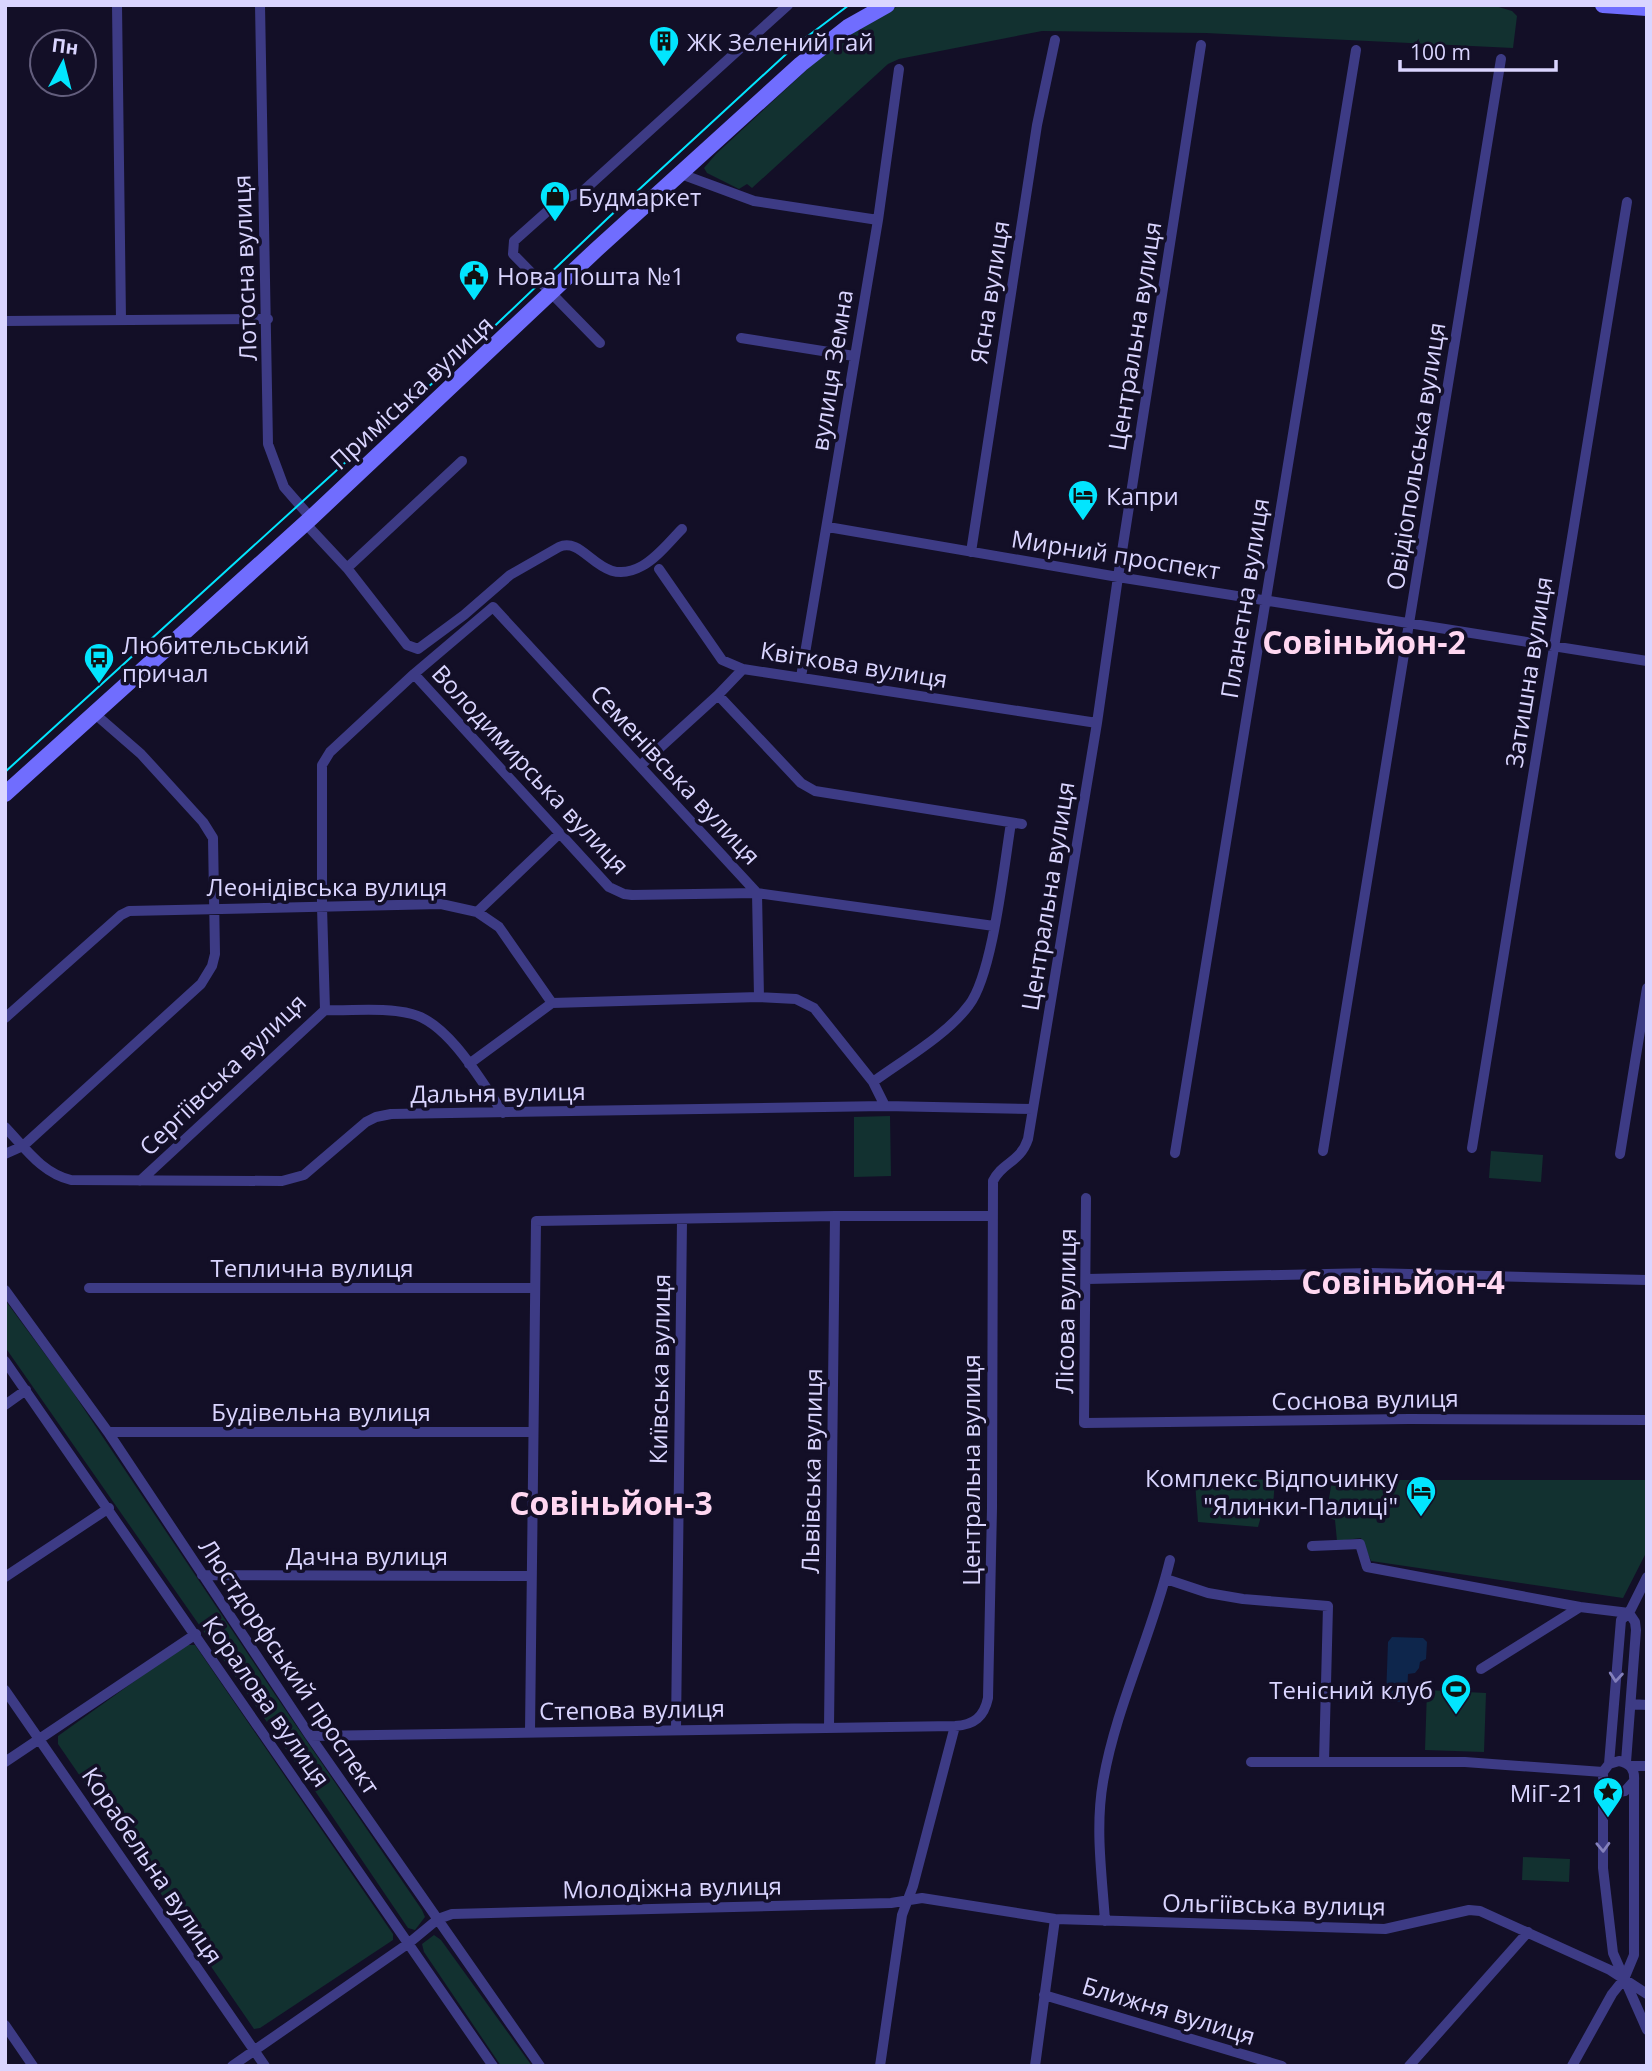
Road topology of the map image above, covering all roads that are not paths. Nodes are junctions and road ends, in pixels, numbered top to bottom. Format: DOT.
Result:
graph roads {
  1 [pos="117,5"];
  2 [pos="260,5"];
  3 [pos="788,5"];
  4 [pos="887,5"];
  5 [pos="1603,5"];
  6 [pos="1640,7"];
  7 [pos="1055,40"];
  8 [pos="1201,45"];
  9 [pos="1356,50"];
  10 [pos="1501,59"];
  11 [pos="899,69"];
  12 [pos="681,174"];
  13 [pos="1627,202"];
  14 [pos="877,220"];
  15 [pos="550,293"];
  16 [pos="268,319"];
  17 [pos="121,320"];
  18 [pos="5,321"];
  19 [pos="741,338"];
  20 [pos="600,343"];
  21 [pos="854,356"];
  22 [pos="462,461"];
  23 [pos="308,520"];
  24 [pos="828,527"];
  25 [pos="682,529"];
  26 [pos="971,552"];
  27 [pos="347,568"];
  28 [pos="659,569"];
  29 [pos="1118,577"];
  30 [pos="1265,600"];
  31 [pos="493,607"];
  32 [pos="1409,623"];
  33 [pos="1554,646"];
  34 [pos="1647,661"];
  35 [pos="743,668"];
  36 [pos="414,674"];
  37 [pos="802,677"];
  38 [pos="718,695"];
  39 [pos="95,714"];
  40 [pos="1097,723"];
  41 [pos="640,765"];
  42 [pos="5,794"];
  43 [pos="559,834"];
  44 [pos="757,893"];
  45 [pos="321,907"];
  46 [pos="216,908"];
  47 [pos="477,912"];
  48 [pos="993,926"];
  49 [pos="1647,988"];
  50 [pos="760,997"];
  51 [pos="552,1003"];
  52 [pos="325,1010"];
  53 [pos="5,1018"];
  54 [pos="469,1064"];
  55 [pos="873,1082"];
  56 [pos="885,1106"];
  57 [pos="1033,1109"];
  58 [pos="503,1113"];
  59 [pos="5,1127"];
  60 [pos="23,1146"];
  61 [pos="1472,1148"];
  62 [pos="1323,1151"];
  63 [pos="1175,1153"];
  64 [pos="5,1154"];
  65 [pos="1620,1154"];
  66 [pos="140,1181"];
  67 [pos="1086,1198"];
  68 [pos="835,1216"];
  69 [pos="992,1216"];
  70 [pos="682,1220"];
  71 [pos="1087,1279"];
  72 [pos="1647,1280"];
  73 [pos="89,1288"];
  74 [pos="535,1288"];
  75 [pos="5,1290"];
  76 [pos="5,1361"];
  77 [pos="26,1390"];
  78 [pos="5,1405"];
  79 [pos="1647,1420"];
  80 [pos="1084,1423"];
  81 [pos="108,1432"];
  82 [pos="533,1432"];
  83 [pos="108,1508"];
  84 [pos="1312,1546"];
  85 [pos="1170,1560"];
  86 [pos="202,1575"];
  87 [pos="5,1577"];
  88 [pos="531,1577"];
  89 [pos="1647,1577"];
  90 [pos="1166,1579"];
  91 [pos="1580,1607"];
  92 [pos="1629,1614"];
  93 [pos="196,1634"];
  94 [pos="1481,1669"];
  95 [pos="5,1690"];
  96 [pos="1631,1704"];
  97 [pos="1647,1704"];
  98 [pos="955,1726"];
  99 [pos="829,1727"];
  100 [pos="676,1729"];
  101 [pos="530,1732"];
  102 [pos="310,1736"];
  103 [pos="40,1738"];
  104 [pos="5,1762"];
  105 [pos="1251,1762"];
  106 [pos="1324,1762"];
  107 [pos="1647,1766"];
  108 [pos="1614,1770"];
  109 [pos="1632,1784"];
  110 [pos="908,1900"];
  111 [pos="438,1919"];
  112 [pos="1055,1919"];
  113 [pos="1105,1921"];
  114 [pos="1528,1932"];
  115 [pos="409,1943"];
  116 [pos="1624,1979"];
  117 [pos="1044,1994"];
  118 [pos="1647,1994"];
  119 [pos="5,2025"];
  120 [pos="1647,2030"];
  121 [pos="255,2051"];
  122 [pos="33,2066"];
  123 [pos="232,2066"];
  124 [pos="265,2066"];
  125 [pos="493,2066"];
  126 [pos="540,2066"];
  127 [pos="880,2066"];
  128 [pos="1035,2066"];
  129 [pos="1282,2066"];
  130 [pos="1409,2066"];
  131 [pos="1572,2066"];
  1 -- 17 [label="street"];
  2 -- 16 [label="street, Лотосна вулиця"];
  3 -- 15 [label="street"];
  4 -- 12 [label="street, Приміська вулиця"];
  5 -- 6 [label="street"];
  7 -- 26 [label="street, Ясна вулиця"];
  8 -- 29 [label="street, Центральна вулиця"];
  9 -- 30 [label="street, Планетна вулиця"];
  10 -- 32 [label="street, Овідіопольська вулиця"];
  11 -- 14 [label="street, вулиця Земна"];
  12 -- 14 [label="street"];
  12 -- 15 [label="street, Приміська вулиця"];
  13 -- 33 [label="street, Затишна вулиця"];
  14 -- 21 [label="street, вулиця Земна"];
  15 -- 20 [label="street"];
  15 -- 23 [label="street, Приміська вулиця"];
  16 -- 17 [label="street"];
  16 -- 23 [label="street, Лотосна вулиця"];
  17 -- 18 [label="street"];
  19 -- 21 [label="street"];
  21 -- 24 [label="street, вулиця Земна"];
  22 -- 27 [label="street"];
  23 -- 27 [label="street, Лотосна вулиця"];
  23 -- 39 [label="street, Приміська вулиця"];
  24 -- 26 [label="street, Мирний проспект"];
  24 -- 37 [label="street, вулиця Земна"];
  25 -- 27 [label="street, Лотосна вулиця"];
  26 -- 29 [label="street, Мирний проспект"];
  28 -- 35 [label="street"];
  29 -- 30 [label="street, Мирний проспект"];
  29 -- 40 [label="street, Центральна вулиця"];
  30 -- 32 [label="street, Мирний проспект"];
  30 -- 63 [label="street, Планетна вулиця"];
  31 -- 36 [label="street, Сергіївська вулиця"];
  31 -- 41 [label="street, Семенівська вулиця"];
  32 -- 33 [label="street, Мирний проспект"];
  32 -- 62 [label="street, Овідіопольська вулиця"];
  33 -- 34 [label="street, Мирний проспект"];
  33 -- 61 [label="street, Затишна вулиця"];
  35 -- 37 [label="street, Квіткова вулиця"];
  35 -- 38 [label="street, Квіткова вулиця"];
  36 -- 43 [label="street, Володимирська вулиця"];
  36 -- 45 [label="street, Сергіївська вулиця"];
  37 -- 40 [label="street, Квіткова вулиця"];
  38 -- 41 [label="street, Квіткова вулиця"];
  38 -- 48 [label="street"];
  39 -- 42 [label="street, Приміська вулиця"];
  39 -- 46 [label="street"];
  40 -- 57 [label="street, Центральна вулиця"];
  41 -- 44 [label="street, Семенівська вулиця"];
  43 -- 44 [label="street, Володимирська вулиця"];
  43 -- 47 [label="street"];
  44 -- 48 [label="street, Володимирська вулиця"];
  44 -- 50 [label="street, Семенівська вулиця"];
  45 -- 46 [label="street, Леонідівська вулиця"];
  45 -- 47 [label="street, Леонідівська вулиця"];
  45 -- 52 [label="street, Сергіївська вулиця"];
  46 -- 53 [label="street, Леонідівська вулиця"];
  46 -- 60 [label="street"];
  47 -- 51 [label="street, Леонідівська вулиця"];
  48 -- 55 [label="street"];
  49 -- 65 [label="street"];
  50 -- 51 [label="street"];
  50 -- 55 [label="street"];
  51 -- 54 [label="street"];
  52 -- 54 [label="street"];
  52 -- 66 [label="street, Сергіївська вулиця"];
  54 -- 58 [label="street"];
  55 -- 56 [label="street"];
  56 -- 57 [label="street, Дальня вулиця"];
  56 -- 58 [label="street, Дальня вулиця"];
  57 -- 69 [label="street, Центральна вулиця"];
  58 -- 66 [label="street, Дальня вулиця"];
  59 -- 60 [label="street, Дальня вулиця"];
  60 -- 64 [label="street"];
  60 -- 66 [label="street, Дальня вулиця"];
  67 -- 71 [label="street, Лісова вулиця"];
  68 -- 69 [label="street"];
  68 -- 70 [label="street"];
  68 -- 99 [label="street, Львівська вулиця"];
  69 -- 98 [label="street, Центральна вулиця"];
  70 -- 74 [label="street"];
  70 -- 100 [label="street, Київська вулиця"];
  71 -- 72 [label="street"];
  71 -- 80 [label="street, Лісова вулиця"];
  73 -- 74 [label="street, Теплична вулиця"];
  74 -- 82 [label="street"];
  75 -- 81 [label="street, Люстдорфський проспект"];
  76 -- 77 [label="street, Коралова вулиця"];
  77 -- 78 [label="street"];
  77 -- 83 [label="street, Коралова вулиця"];
  79 -- 80 [label="street, Соснова вулиця"];
  81 -- 82 [label="street, Будівельна вулиця"];
  81 -- 86 [label="street, Люстдорфський проспект"];
  82 -- 88 [label="street"];
  83 -- 87 [label="street"];
  83 -- 93 [label="street, Коралова вулиця"];
  84 -- 91 [label="street"];
  85 -- 90 [label="street"];
  86 -- 88 [label="street, Дачна вулиця"];
  86 -- 102 [label="street, Люстдорфський проспект"];
  88 -- 101 [label="street"];
  89 -- 92 [label="street"];
  90 -- 106 [label="street"];
  90 -- 113 [label="street"];
  91 -- 92 [label="street"];
  91 -- 94 [label="street"];
  92 -- 96 [label="street"];
  92 -- 108 [label="street, one-way"];
  93 -- 103 [label="street"];
  93 -- 115 [label="street, Коралова вулиця"];
  95 -- 103 [label="street, Корабельна вулиця"];
  96 -- 97 [label="street"];
  96 -- 108 [label="street"];
  98 -- 99 [label="street, Степова вулиця"];
  98 -- 110 [label="street"];
  99 -- 100 [label="street, Степова вулиця"];
  100 -- 101 [label="street, Степова вулиця"];
  101 -- 102 [label="street, Степова вулиця"];
  102 -- 111 [label="street, Люстдорфський проспект"];
  103 -- 104 [label="street"];
  103 -- 121 [label="street, Корабельна вулиця"];
  105 -- 106 [label="street"];
  106 -- 108 [label="street"];
  107 -- 108 [label="street"];
  108 -- 109 [label="street"];
  108 -- 109 [label="street"];
  108 -- 116 [label="street, one-way"];
  109 -- 116 [label="street"];
  110 -- 111 [label="street, Молодіжна вулиця"];
  110 -- 112 [label="street, Ольгіївська вулиця"];
  110 -- 127 [label="street"];
  111 -- 115 [label="street"];
  111 -- 126 [label="street, Люстдорфський проспект"];
  112 -- 113 [label="street, Ольгіївська вулиця"];
  112 -- 117 [label="street"];
  113 -- 114 [label="street, Ольгіївська вулиця"];
  114 -- 116 [label="street, Ольгіївська вулиця"];
  114 -- 130 [label="street"];
  115 -- 121 [label="street"];
  115 -- 125 [label="street, Коралова вулиця"];
  116 -- 118 [label="street, Ольгіївська вулиця"];
  116 -- 120 [label="street"];
  116 -- 131 [label="street"];
  117 -- 128 [label="street"];
  117 -- 129 [label="street, Ближня вулиця"];
  119 -- 122 [label="street"];
  121 -- 123 [label="street"];
  121 -- 124 [label="street, Корабельна вулиця"];
}
